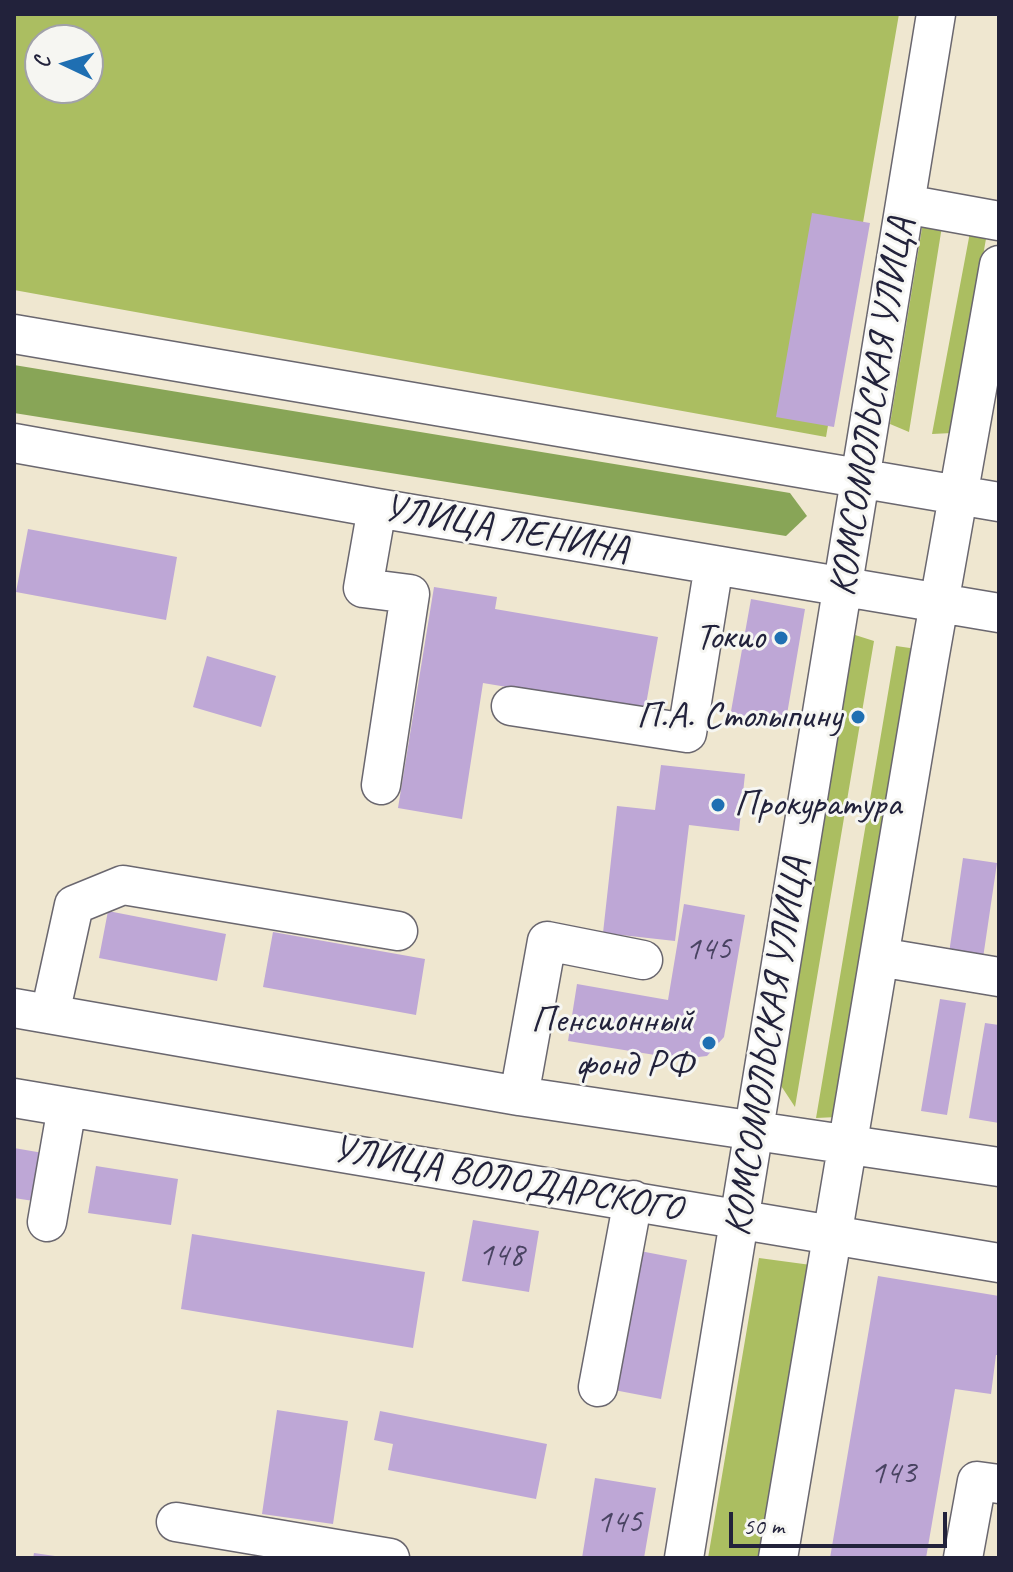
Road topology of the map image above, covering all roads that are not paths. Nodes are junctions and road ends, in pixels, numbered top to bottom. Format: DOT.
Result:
graph roads {
  1 [pos="936,14"];
  2 [pos="905,204"];
  3 [pos="999,221"];
  4 [pos="999,265"];
  5 [pos="14,334"];
  6 [pos="993,338"];
  7 [pos="14,443"];
  8 [pos="860,480"];
  9 [pos="957,495"];
  10 [pos="999,502"];
  11 [pos="377,508"];
  12 [pos="714,565"];
  13 [pos="843,587"];
  14 [pos="939,603"];
  15 [pos="999,613"];
  16 [pos="511,706"];
  17 [pos="381,785"];
  18 [pos="398,931"];
  19 [pos="879,957"];
  20 [pos="643,960"];
  21 [pos="999,977"];
  22 [pos="32,1011"];
  23 [pos="519,1096"];
  24 [pos="14,1098"];
  25 [pos="67,1107"];
  26 [pos="755,1130"];
  27 [pos="847,1145"];
  28 [pos="999,1167"];
  29 [pos="633,1200"];
  30 [pos="739,1220"];
  31 [pos="47,1222"];
  32 [pos="831,1235"];
  33 [pos="999,1263"];
  34 [pos="598,1387"];
  35 [pos="999,1484"];
  36 [pos="176,1522"];
  37 [pos="371,1557"];
  38 [pos="684,1558"];
  39 [pos="778,1558"];
  40 [pos="963,1558"];
  1 -- 2 [label="street, КОМСОМОЛЬСКАЯ УЛИЦА"];
  2 -- 3 [label="street"];
  2 -- 8 [label="street, КОМСОМОЛЬСКАЯ УЛИЦА"];
  4 -- 6 [label="street"];
  5 -- 8 [label="street"];
  6 -- 9 [label="street"];
  7 -- 11 [label="street, УЛИЦА ЛЕНИНА"];
  8 -- 9 [label="street"];
  8 -- 13 [label="street, КОМСОМОЛЬСКАЯ УЛИЦА"];
  9 -- 10 [label="street"];
  9 -- 14 [label="street"];
  11 -- 12 [label="street, УЛИЦА ЛЕНИНА"];
  11 -- 17 [label="street"];
  12 -- 13 [label="street, УЛИЦА ЛЕНИНА"];
  12 -- 16 [label="street"];
  13 -- 14 [label="street, УЛИЦА ЛЕНИНА"];
  13 -- 26 [label="street, КОМСОМОЛЬСКАЯ УЛИЦА"];
  14 -- 15 [label="street, УЛИЦА ЛЕНИНА"];
  14 -- 19 [label="street"];
  18 -- 22 [label="street"];
  19 -- 21 [label="street"];
  19 -- 27 [label="street"];
  20 -- 23 [label="street"];
  22 -- 23 [label="street"];
  23 -- 26 [label="street"];
  24 -- 25 [label="street, УЛИЦА ВОЛОДАРСКОГО"];
  25 -- 29 [label="street, УЛИЦА ВОЛОДАРСКОГО"];
  25 -- 31 [label="street"];
  26 -- 27 [label="street"];
  26 -- 30 [label="street, КОМСОМОЛЬСКАЯ УЛИЦА"];
  27 -- 28 [label="street"];
  27 -- 32 [label="street"];
  29 -- 30 [label="street, УЛИЦА ВОЛОДАРСКОГО"];
  29 -- 34 [label="street"];
  30 -- 32 [label="street, УЛИЦА ВОЛОДАРСКОГО"];
  30 -- 38 [label="street, КОМСОМОЛЬСКАЯ УЛИЦА"];
  32 -- 33 [label="street, УЛИЦА ВОЛОДАРСКОГО"];
  32 -- 39 [label="street"];
  35 -- 40 [label="street"];
  36 -- 37 [label="street"];
}
